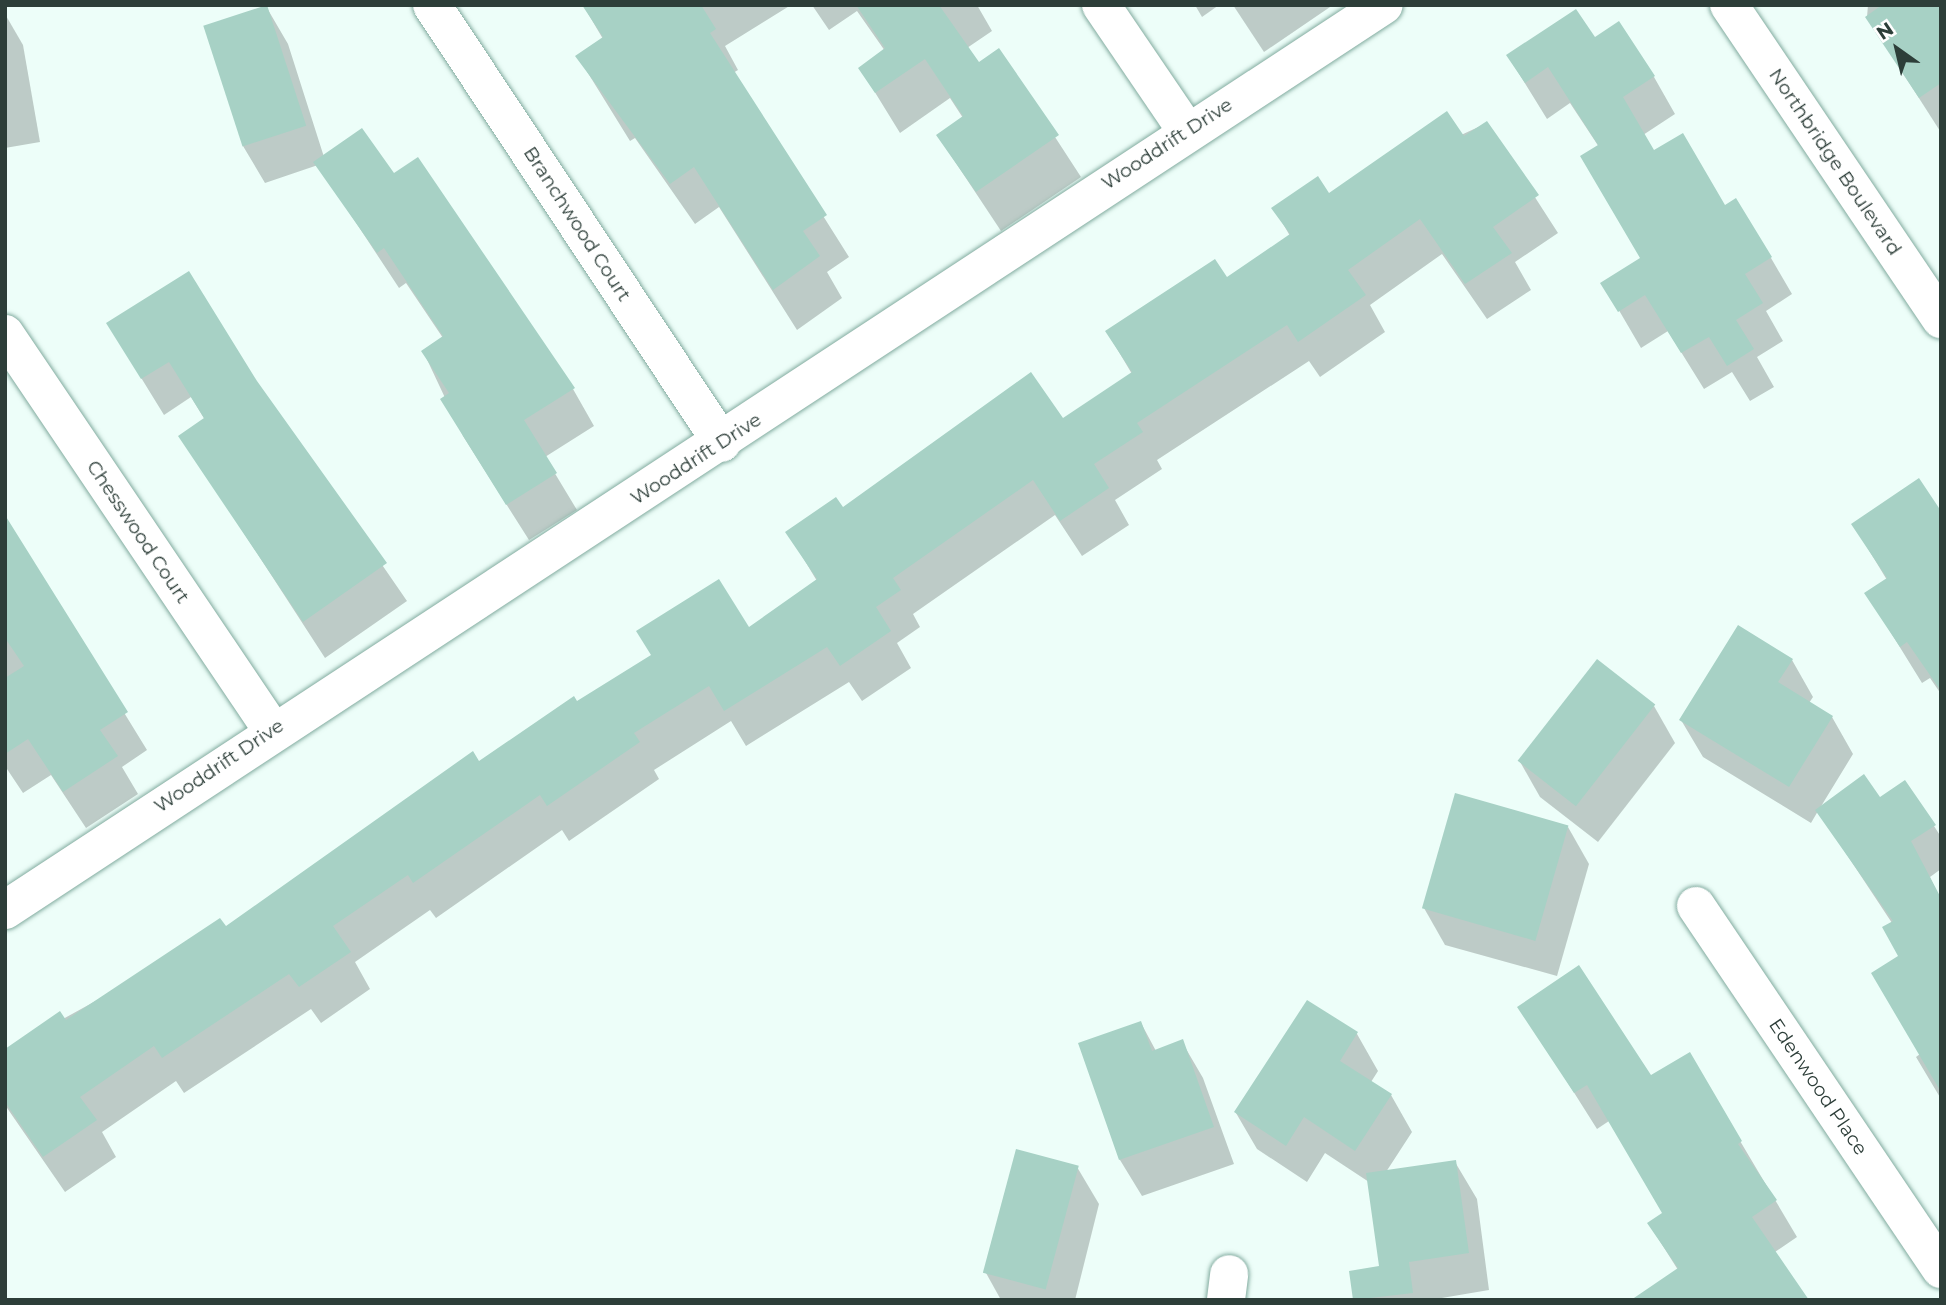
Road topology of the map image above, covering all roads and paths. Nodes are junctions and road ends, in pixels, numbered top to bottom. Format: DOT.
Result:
graph roads {
  1 [pos="432,5"];
  2 [pos="1101,5"];
  3 [pos="1384,5"];
  4 [pos="1730,5"];
  5 [pos="1186,130"];
  6 [pos="1941,318"];
  7 [pos="5,334"];
  8 [pos="722,443"];
  9 [pos="272,730"];
  10 [pos="1696,906"];
  11 [pos="5,910"];
  12 [pos="1941,1269"];
  13 [pos="1941,1293"];
  14 [pos="1940,1300"];
  1 -- 8 [label="street, Branchwood Court"];
  2 -- 5 [label="street"];
  3 -- 5 [label="street, Wooddrift Drive"];
  4 -- 6 [label="street, Northbridge Boulevard"];
  5 -- 8 [label="street, Wooddrift Drive"];
  7 -- 9 [label="street, Chesswood Court"];
  8 -- 9 [label="street, Wooddrift Drive"];
  9 -- 11 [label="street, Wooddrift Drive"];
  10 -- 12 [label="street, Edenwood Place"];
  13 -- 14 [label="street"];
}
